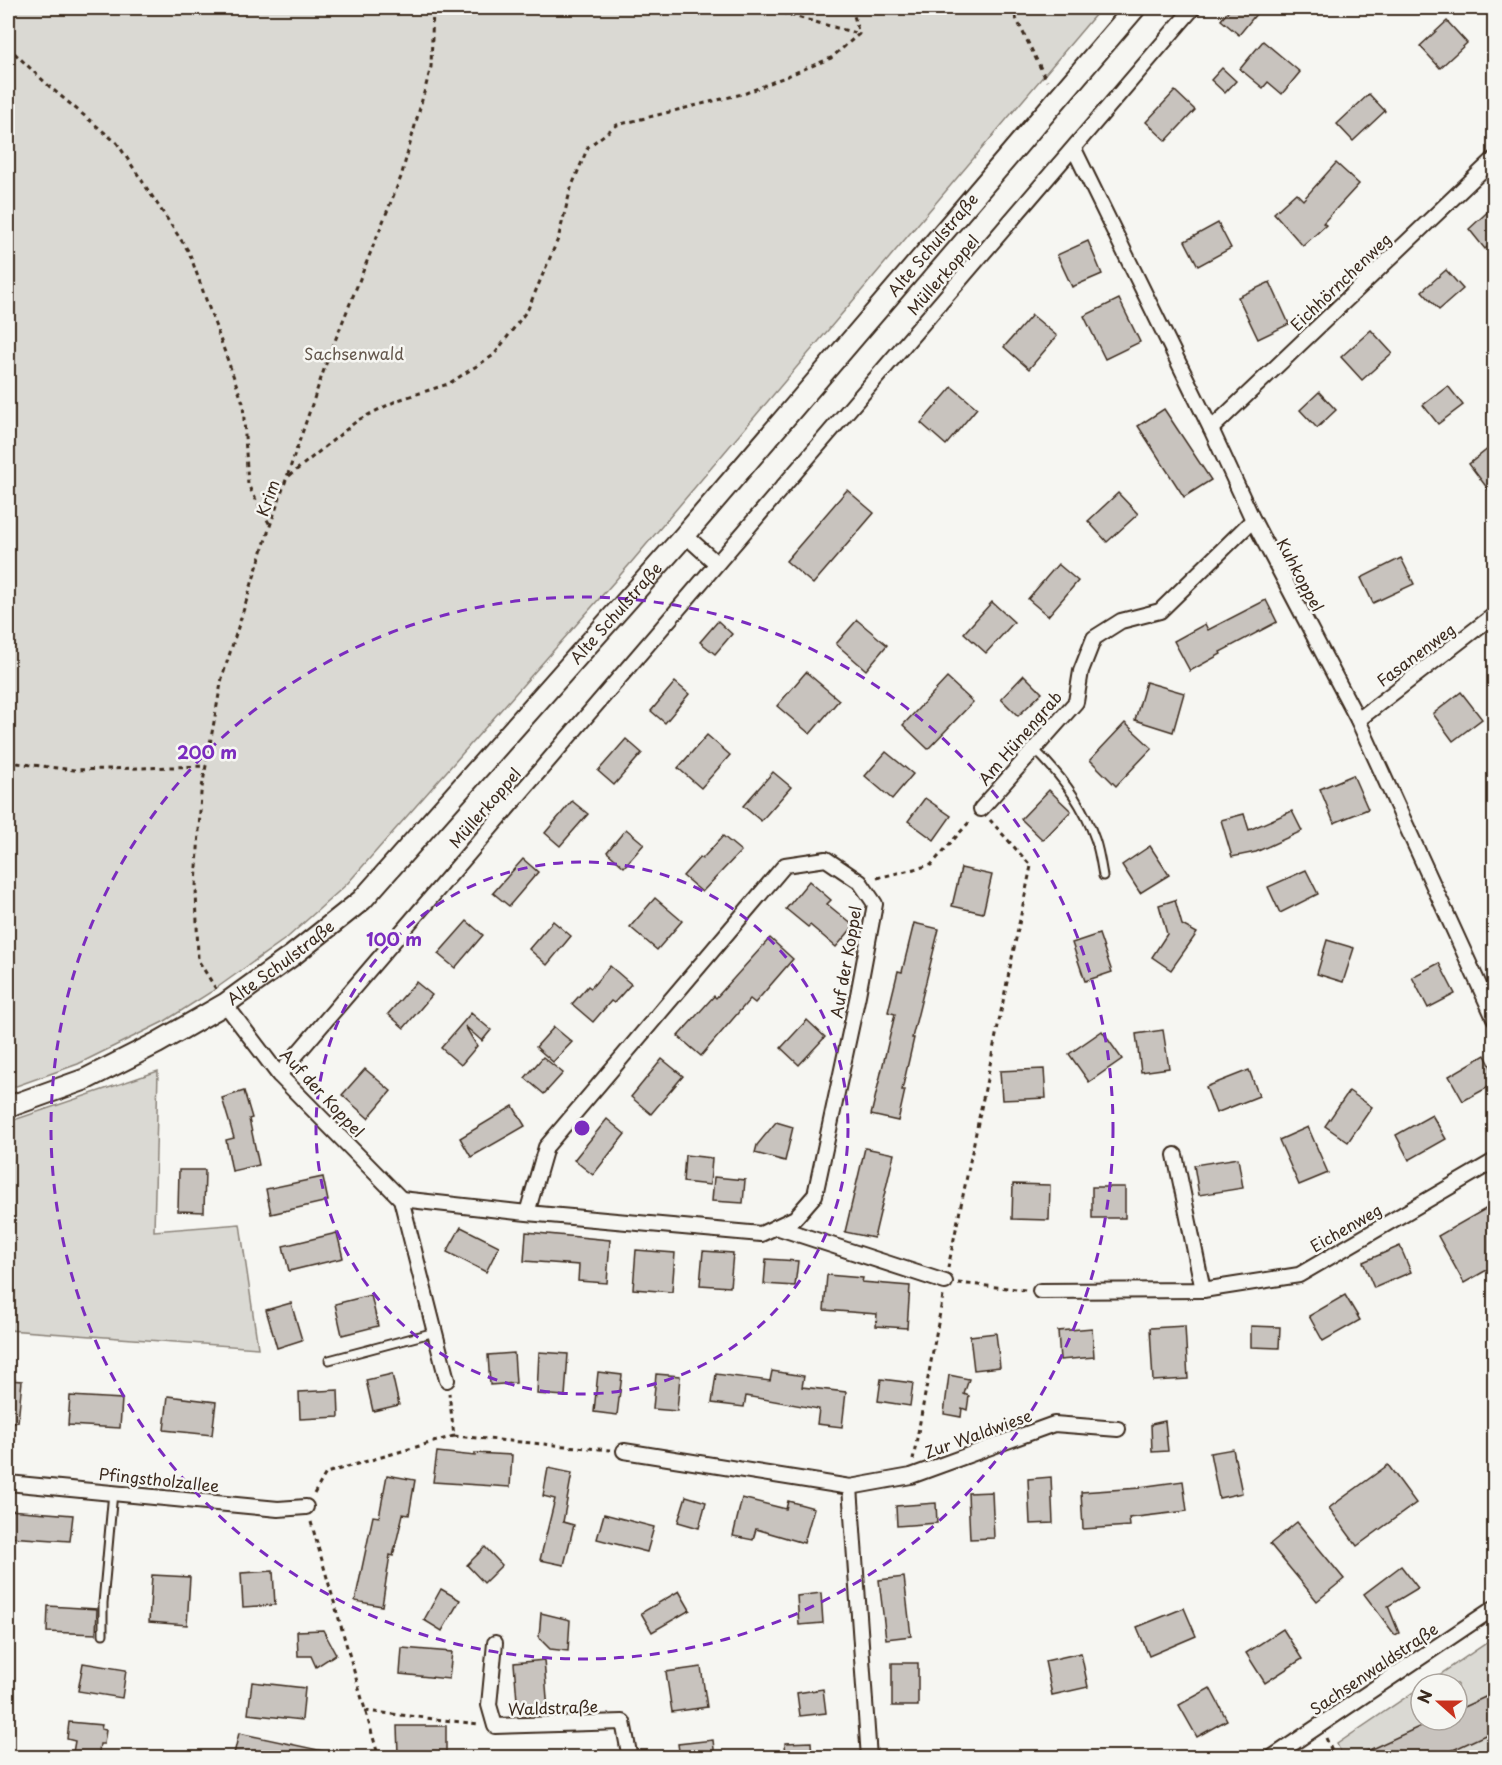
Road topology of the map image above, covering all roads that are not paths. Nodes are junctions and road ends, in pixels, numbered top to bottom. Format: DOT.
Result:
graph roads {
  1 [pos="1135,8"];
  2 [pos="1193,8"];
  3 [pos="1074,149"];
  4 [pos="1494,159"];
  5 [pos="1211,429"];
  6 [pos="1253,520"];
  7 [pos="686,536"];
  8 [pos="716,563"];
  9 [pos="1494,615"];
  10 [pos="1358,720"];
  11 [pos="1034,748"];
  12 [pos="981,810"];
  13 [pos="1103,876"];
  14 [pos="225,1004"];
  15 [pos="1494,1018"];
  16 [pos="279,1075"];
  17 [pos="8,1107"];
  18 [pos="1175,1155"];
  19 [pos="1494,1161"];
  20 [pos="401,1199"];
  21 [pos="527,1213"];
  22 [pos="776,1227"];
  23 [pos="945,1282"];
  24 [pos="1203,1290"];
  25 [pos="1040,1291"];
  26 [pos="435,1332"];
  27 [pos="329,1360"];
  28 [pos="447,1380"];
  29 [pos="1118,1429"];
  30 [pos="624,1451"];
  31 [pos="8,1483"];
  32 [pos="850,1487"];
  33 [pos="113,1492"];
  34 [pos="306,1507"];
  35 [pos="1494,1608"];
  36 [pos="103,1634"];
  37 [pos="495,1643"];
  38 [pos="630,1758"];
  39 [pos="869,1758"];
  40 [pos="1271,1758"];
  1 -- 7 [label="main road, Alte Schulstraße"];
  2 -- 3 [label="street, Müllerkoppel"];
  3 -- 5 [label="street, Kuhkoppel"];
  3 -- 8 [label="street, Müllerkoppel"];
  4 -- 5 [label="street, Eichhörnchenweg"];
  5 -- 6 [label="street, Kuhkoppel"];
  6 -- 10 [label="street, Kuhkoppel"];
  6 -- 11 [label="street, Am Hünengrab"];
  7 -- 8 [label="street"];
  7 -- 14 [label="main road, Alte Schulstraße"];
  8 -- 16 [label="street, Müllerkoppel"];
  9 -- 10 [label="street, Fasanenweg"];
  10 -- 15 [label="street, Kuhkoppel"];
  11 -- 12 [label="street, Am Hünengrab"];
  11 -- 13 [label="lane"];
  14 -- 16 [label="street, Auf der Koppel"];
  14 -- 17 [label="main road, Alte Schulstraße"];
  16 -- 20 [label="street, Auf der Koppel"];
  18 -- 24 [label="street"];
  19 -- 24 [label="street, Eichenweg"];
  20 -- 21 [label="street, Auf der Koppel"];
  20 -- 26 [label="street"];
  21 -- 22 [label="street, Auf der Koppel"];
  21 -- 22 [label="street, Auf der Koppel"];
  22 -- 23 [label="street"];
  24 -- 25 [label="street, Eichenweg"];
  26 -- 27 [label="lane"];
  26 -- 28 [label="street"];
  29 -- 32 [label="street, Zur Waldwiese"];
  30 -- 32 [label="street, Zur Waldwiese"];
  31 -- 33 [label="street, Pfingstholzallee"];
  32 -- 39 [label="street"];
  33 -- 34 [label="street, Pfingstholzallee"];
  33 -- 36 [label="lane"];
  35 -- 40 [label="street, Sachsenwaldstraße"];
  37 -- 38 [label="street, Waldstraße"];
}
